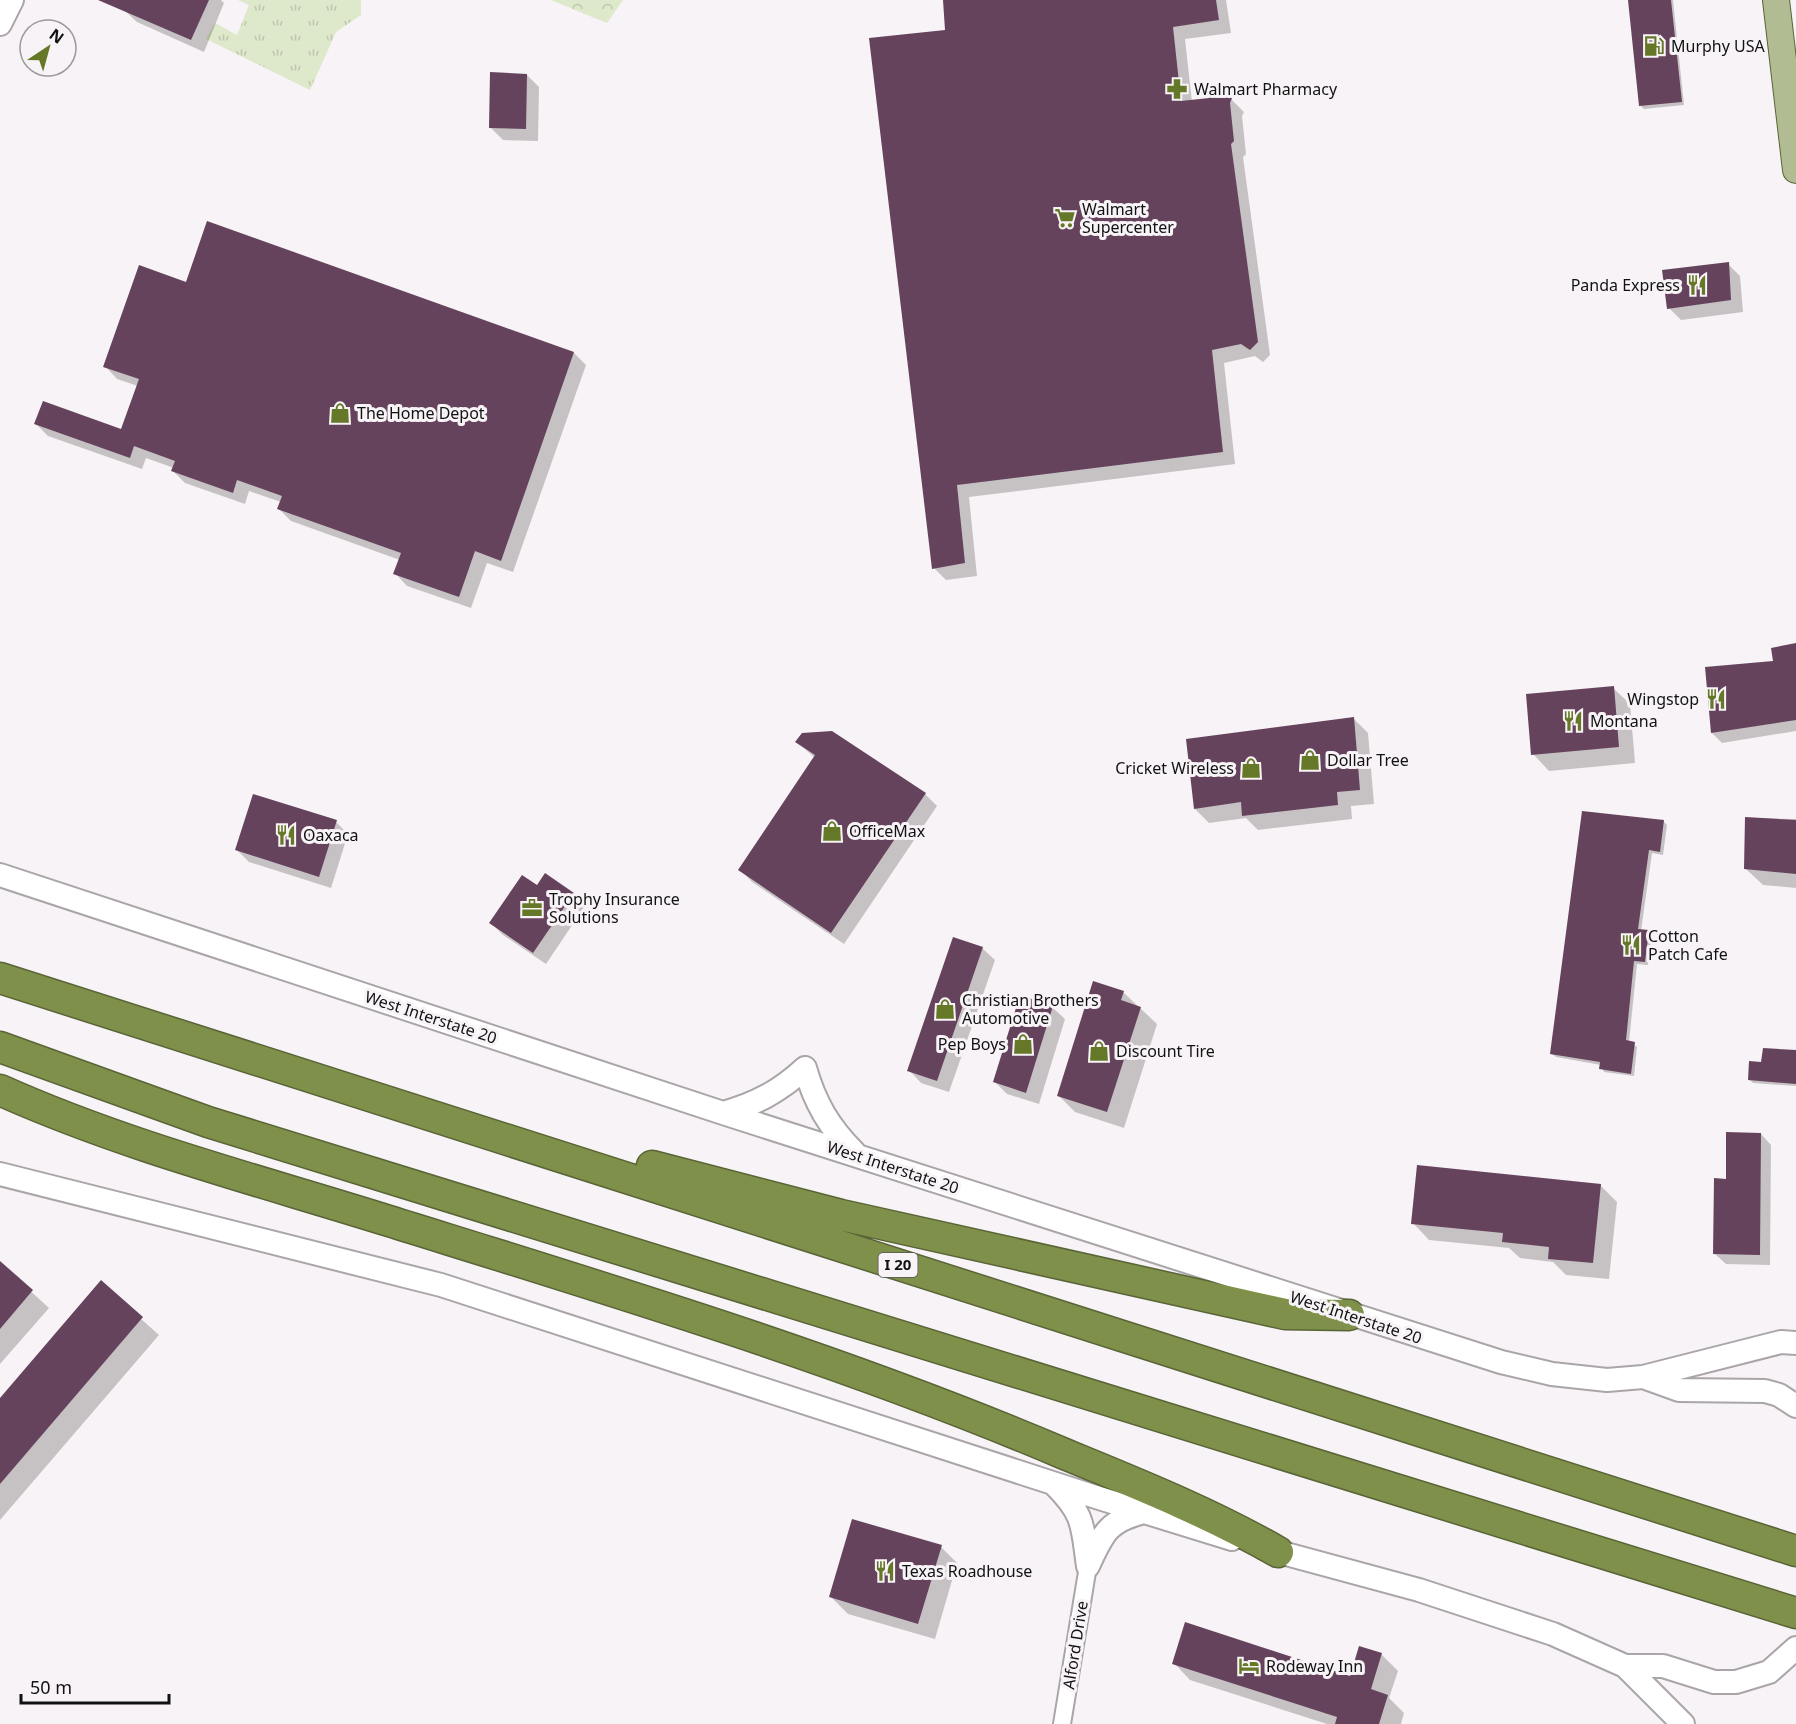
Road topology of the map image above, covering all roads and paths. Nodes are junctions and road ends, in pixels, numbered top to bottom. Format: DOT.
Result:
graph roads {
  1 [pos="12,0"];
  2 [pos="1776,0"];
  3 [pos="0,24"];
  4 [pos="1795,158"];
  5 [pos="0,875"];
  6 [pos="0,978"];
  7 [pos="0,1047"];
  8 [pos="0,1090"];
  9 [pos="723,1113"];
  10 [pos="519,1144"];
  11 [pos="857,1155"];
  12 [pos="0,1173"];
  13 [pos="1349,1315"];
  14 [pos="1796,1343"];
  15 [pos="1643,1377"];
  16 [pos="1796,1406"];
  17 [pos="1053,1483"];
  18 [pos="1144,1512"];
  19 [pos="1796,1551"];
  20 [pos="1278,1552"];
  21 [pos="1088,1566"];
  22 [pos="1796,1613"];
  23 [pos="1796,1648"];
  24 [pos="1625,1666"];
  25 [pos="1062,1724"];
  26 [pos="1683,1724"];
  1 -- 3 [label="main road"];
  2 -- 4 [label="main road"];
  5 -- 9 [label="main road, West Interstate 20"];
  6 -- 10 [label="highway, I 20"];
  7 -- 22 [label="highway"];
  8 -- 20 [label="highway"];
  9 -- 11 [label="main road, West Interstate 20"];
  9 -- 11 [label="main road"];
  10 -- 13 [label="highway"];
  10 -- 19 [label="highway, I 20"];
  11 -- 13 [label="main road, West Interstate 20"];
  12 -- 17 [label="main road"];
  13 -- 15 [label="main road, West Interstate 20"];
  14 -- 15 [label="main road, West Interstate 20"];
  15 -- 16 [label="main road"];
  17 -- 18 [label="main road"];
  17 -- 21 [label="main road"];
  18 -- 20 [label="main road"];
  18 -- 21 [label="main road"];
  20 -- 24 [label="main road"];
  21 -- 25 [label="street, Alford Drive"];
  23 -- 24 [label="main road"];
  24 -- 26 [label="main road"];
}
